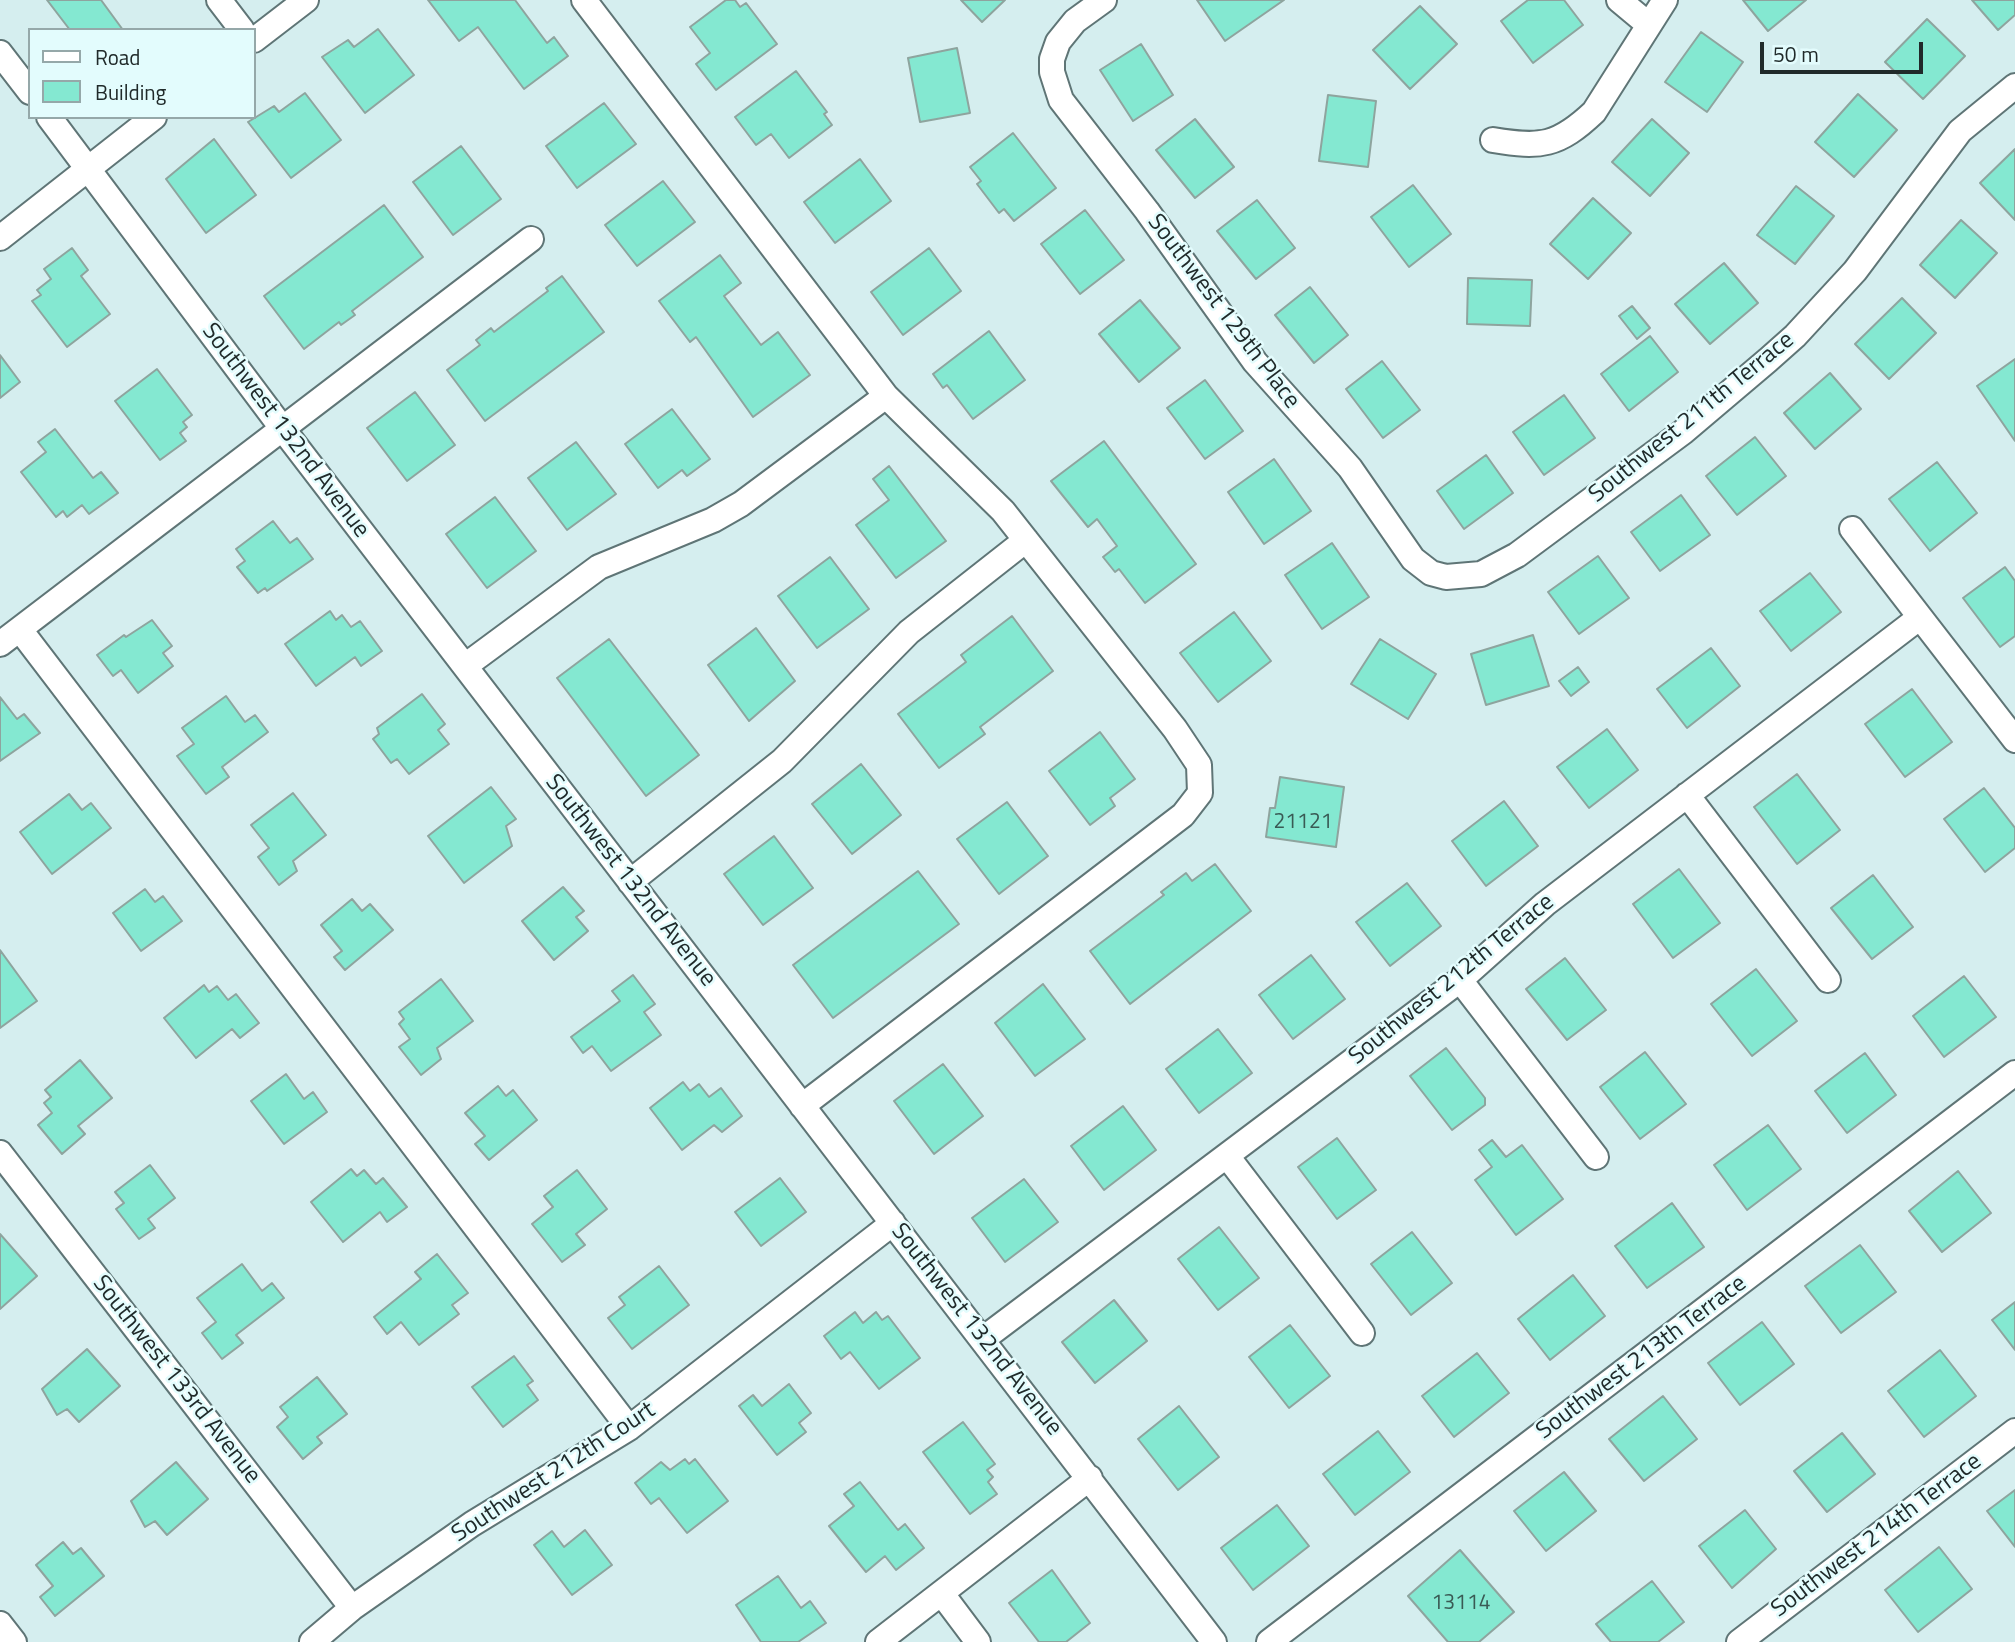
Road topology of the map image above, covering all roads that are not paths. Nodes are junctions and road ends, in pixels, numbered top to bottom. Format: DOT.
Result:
graph roads {
  1 [pos="219,0"];
  2 [pos="306,0"];
  3 [pos="584,0"];
  4 [pos="1104,0"];
  5 [pos="1619,0"];
  6 [pos="1665,0"];
  7 [pos="1649,25"];
  8 [pos="240,28"];
  9 [pos="256,38"];
  10 [pos="0,54"];
  11 [pos="2015,86"];
  12 [pos="28,89"];
  13 [pos="51,119"];
  14 [pos="151,119"];
  15 [pos="1493,140"];
  16 [pos="88,168"];
  17 [pos="0,238"];
  18 [pos="531,239"];
  19 [pos="886,396"];
  20 [pos="282,428"];
  21 [pos="1852,529"];
  22 [pos="1026,540"];
  23 [pos="1446,577"];
  24 [pos="1919,618"];
  25 [pos="21,631"];
  26 [pos="0,644"];
  27 [pos="465,666"];
  28 [pos="2015,740"];
  29 [pos="1687,795"];
  30 [pos="630,882"];
  31 [pos="1460,980"];
  32 [pos="1828,980"];
  33 [pos="2015,1073"];
  34 [pos="803,1106"];
  35 [pos="0,1153"];
  36 [pos="1227,1156"];
  37 [pos="1596,1157"];
  38 [pos="893,1223"];
  39 [pos="1362,1333"];
  40 [pos="983,1339"];
  41 [pos="629,1428"];
  42 [pos="2015,1431"];
  43 [pos="1090,1478"];
  44 [pos="942,1594"];
  45 [pos="352,1608"];
  46 [pos="0,1623"];
  47 [pos="14,1642"];
  48 [pos="312,1642"];
  49 [pos="878,1642"];
  50 [pos="978,1642"];
  51 [pos="1214,1642"];
  52 [pos="1269,1642"];
  53 [pos="1740,1642"];
  1 -- 8 [label="street"];
  2 -- 9 [label="street"];
  3 -- 19 [label="street"];
  4 -- 23 [label="street, Southwest 129th Place"];
  5 -- 7 [label="street"];
  6 -- 7 [label="street"];
  7 -- 15 [label="street"];
  10 -- 12 [label="street"];
  11 -- 23 [label="street, Southwest 211th Terrace"];
  13 -- 16 [label="street, Southwest 132nd Avenue"];
  14 -- 16 [label="street"];
  16 -- 17 [label="street"];
  16 -- 20 [label="street, Southwest 132nd Avenue"];
  18 -- 20 [label="street"];
  19 -- 22 [label="street"];
  19 -- 27 [label="street"];
  20 -- 25 [label="street"];
  20 -- 27 [label="street, Southwest 132nd Avenue"];
  21 -- 24 [label="street"];
  22 -- 30 [label="street"];
  22 -- 34 [label="street"];
  24 -- 28 [label="street"];
  24 -- 29 [label="street, Southwest 212th Terrace"];
  25 -- 26 [label="street"];
  25 -- 41 [label="street"];
  27 -- 30 [label="street, Southwest 132nd Avenue"];
  29 -- 31 [label="street, Southwest 212th Terrace"];
  29 -- 32 [label="street"];
  30 -- 34 [label="street, Southwest 132nd Avenue"];
  31 -- 36 [label="street, Southwest 212th Terrace"];
  31 -- 37 [label="street"];
  33 -- 52 [label="street, Southwest 213th Terrace"];
  34 -- 38 [label="street, Southwest 132nd Avenue"];
  35 -- 45 [label="street, Southwest 133rd Avenue"];
  36 -- 39 [label="street"];
  36 -- 40 [label="street, Southwest 212th Terrace"];
  38 -- 40 [label="street, Southwest 132nd Avenue"];
  38 -- 41 [label="street, Southwest 212th Court"];
  40 -- 43 [label="street, Southwest 132nd Avenue"];
  41 -- 45 [label="street, Southwest 212th Court"];
  42 -- 53 [label="street, Southwest 214th Terrace"];
  43 -- 44 [label="street"];
  43 -- 51 [label="street, Southwest 132nd Avenue"];
  44 -- 49 [label="street"];
  44 -- 50 [label="street"];
  45 -- 48 [label="street, Southwest 212th Court"];
  46 -- 47 [label="street"];
}
